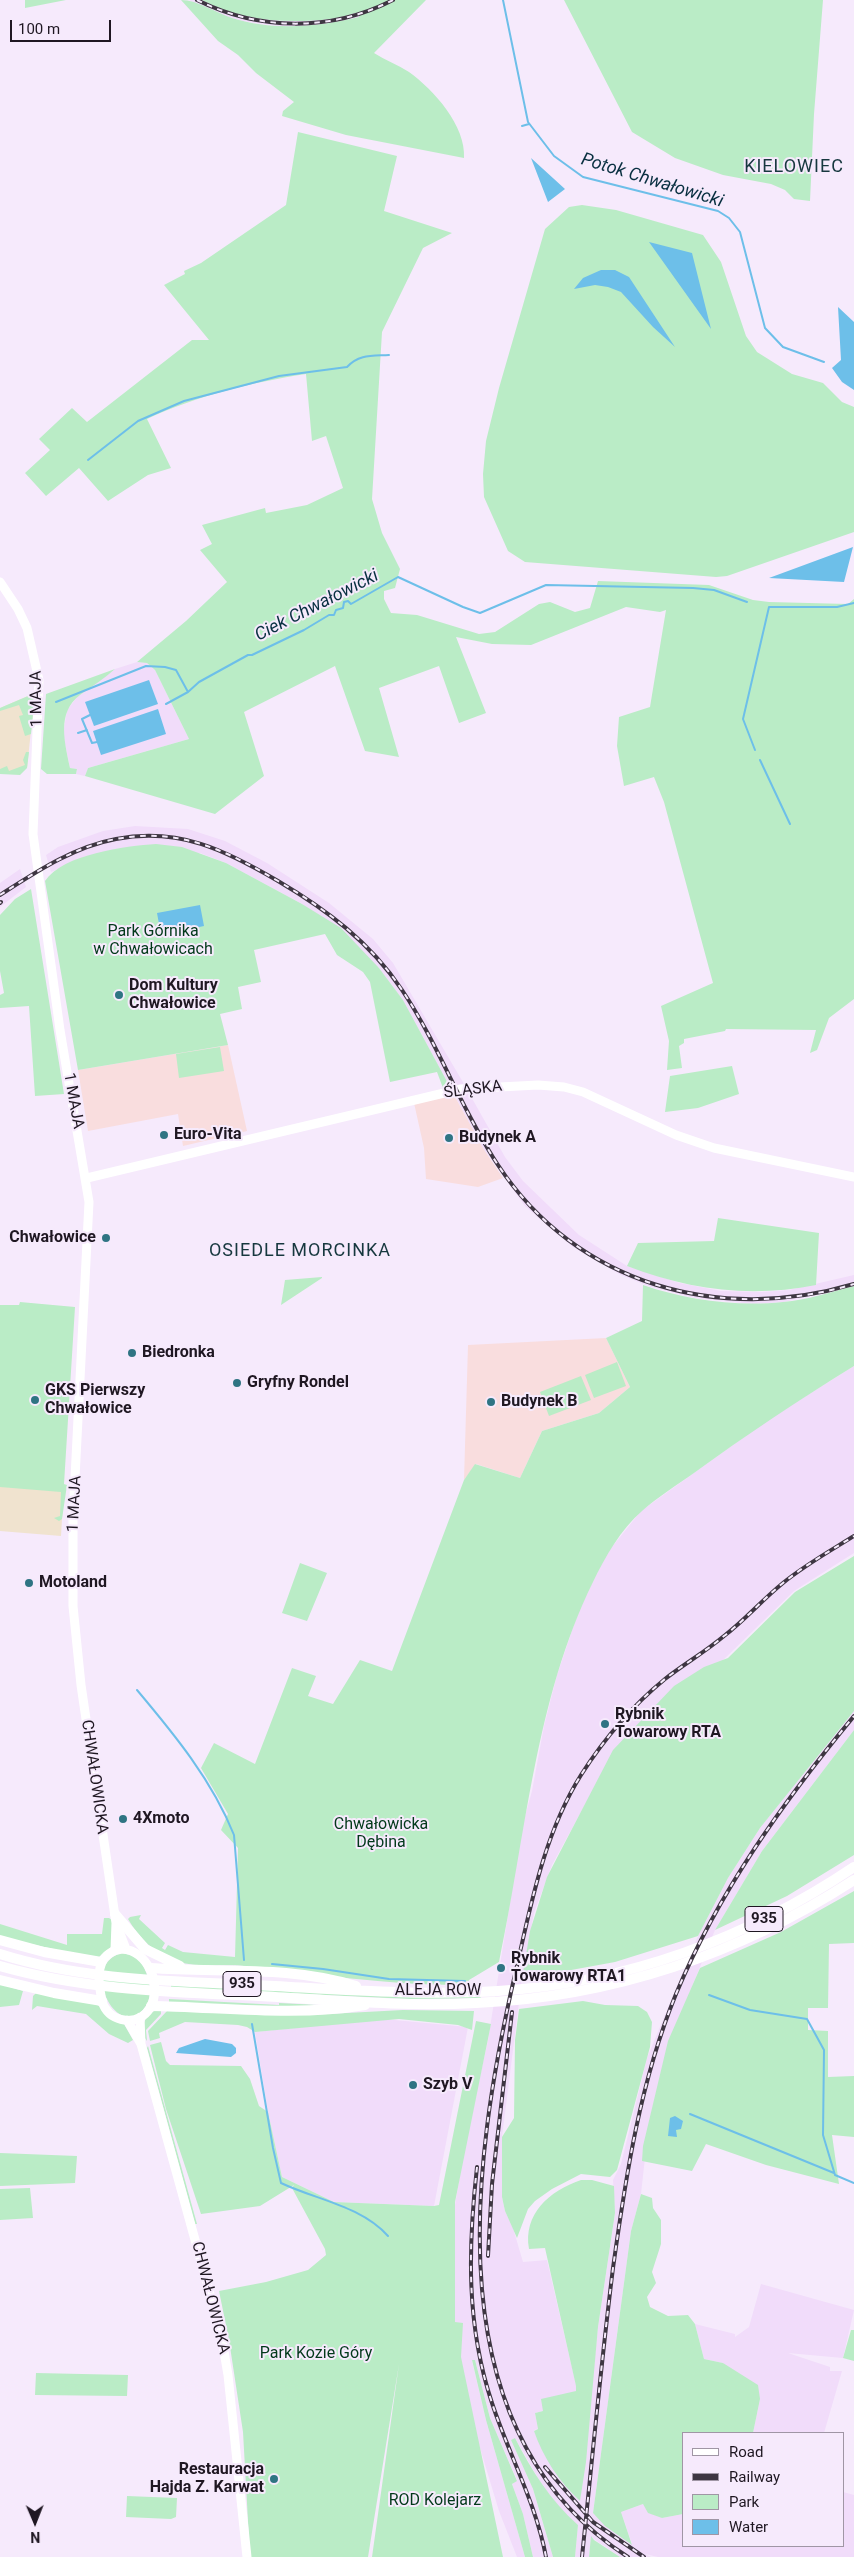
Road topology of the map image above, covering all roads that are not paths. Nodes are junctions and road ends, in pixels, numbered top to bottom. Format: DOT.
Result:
graph roads {
  1 [pos="0,582"];
  2 [pos="854,1177"];
  3 [pos="86,1178"];
  4 [pos="74,1630"];
  5 [pos="854,1867"];
  6 [pos="854,1880"];
  7 [pos="116,1919"];
  8 [pos="0,1940"];
  9 [pos="126,1949"];
  10 [pos="115,1950"];
  11 [pos="0,1954"];
  12 [pos="101,1962"];
  13 [pos="0,1966"];
  14 [pos="150,1968"];
  15 [pos="188,1969"];
  16 [pos="0,1980"];
  17 [pos="369,1990"];
  18 [pos="102,2001"];
  19 [pos="386,2002"];
  20 [pos="151,2006"];
  21 [pos="140,2017"];
  22 [pos="127,2020"];
  23 [pos="141,2044"];
  24 [pos="247,2557"];
  1 -- 3 [label="main road, 1 MAJA"];
  2 -- 3 [label="main road, ŚLĄSKA"];
  3 -- 4 [label="main road, 1 MAJA"];
  4 -- 7 [label="main road, CHWAŁOWICKA"];
  5 -- 17 [label="main road, ALEJA ROW / 935"];
  6 -- 19 [label="main road, ALEJA ROW / 935"];
  7 -- 9 [label="main road, CHWAŁOWICKA"];
  7 -- 10 [label="main road, CHWAŁOWICKA"];
  7 -- 15 [label="main road"];
  8 -- 12 [label="main road"];
  9 -- 10 [label="main road"];
  9 -- 14 [label="main road"];
  10 -- 12 [label="main road"];
  11 -- 17 [label="main road, ALEJA ROW / 935"];
  12 -- 18 [label="main road"];
  13 -- 19 [label="main road, ALEJA ROW / 935"];
  14 -- 15 [label="main road"];
  14 -- 20 [label="main road"];
  15 -- 17 [label="main road"];
  16 -- 18 [label="main road"];
  18 -- 22 [label="main road"];
  19 -- 20 [label="main road"];
  20 -- 21 [label="main road"];
  21 -- 22 [label="main road"];
  21 -- 23 [label="main road, CHWAŁOWICKA"];
  22 -- 23 [label="main road, CHWAŁOWICKA"];
  23 -- 24 [label="main road, CHWAŁOWICKA"];
}
